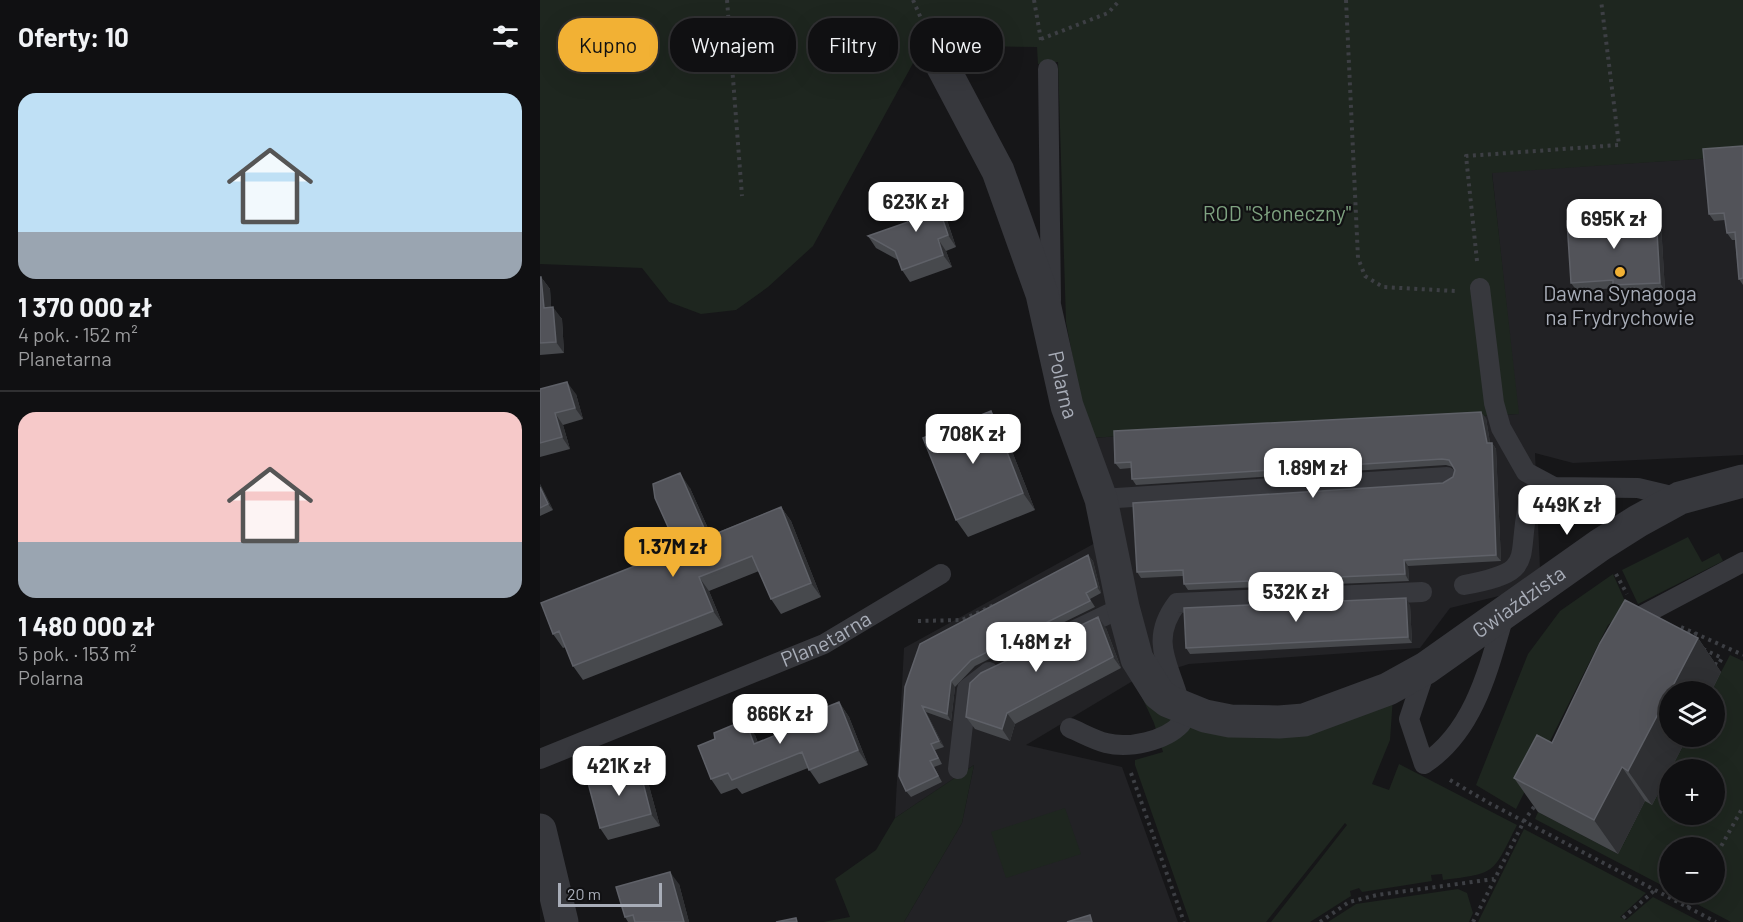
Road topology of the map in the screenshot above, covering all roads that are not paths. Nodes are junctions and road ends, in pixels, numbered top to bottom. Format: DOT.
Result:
graph roads {
  1 [pos="1048,69"];
  2 [pos="946,72"];
  3 [pos="1480,288"];
  4 [pos="1049,324"];
  5 [pos="1447,477"];
  6 [pos="1743,481"];
  7 [pos="1554,487"];
  8 [pos="1680,498"];
  9 [pos="1101,499"];
  10 [pos="1743,562"];
  11 [pos="941,574"];
  12 [pos="1464,585"];
  13 [pos="1422,592"];
  14 [pos="1123,607"];
  15 [pos="1505,612"];
  16 [pos="1058,638"];
  17 [pos="1614,638"];
  18 [pos="1005,664"];
  19 [pos="1426,668"];
  20 [pos="1182,708"];
  21 [pos="1070,728"];
  22 [pos="540,759"];
  23 [pos="958,769"];
  24 [pos="540,830"];
  25 [pos="562,922"];
  1 -- 4 [label="lane"];
  2 -- 4 [label="street, Polarna"];
  3 -- 7 [label="lane"];
  4 -- 9 [label="street, Polarna"];
  5 -- 9 [label="lane"];
  6 -- 8 [label="street, Gwiaździsta"];
  7 -- 8 [label="lane"];
  7 -- 12 [label="lane"];
  8 -- 15 [label="street, Gwiaździsta"];
  9 -- 14 [label="street, Polarna"];
  10 -- 17 [label="lane"];
  11 -- 22 [label="lane, Planetarna"];
  13 -- 20 [label="lane"];
  14 -- 16 [label="lane"];
  14 -- 20 [label="street, Polarna"];
  15 -- 19 [label="street, Gwiaździsta"];
  15 -- 19 [label="lane"];
  18 -- 23 [label="lane"];
  19 -- 20 [label="street, Gwiaździsta"];
  20 -- 21 [label="lane"];
  24 -- 25 [label="street"];
}
